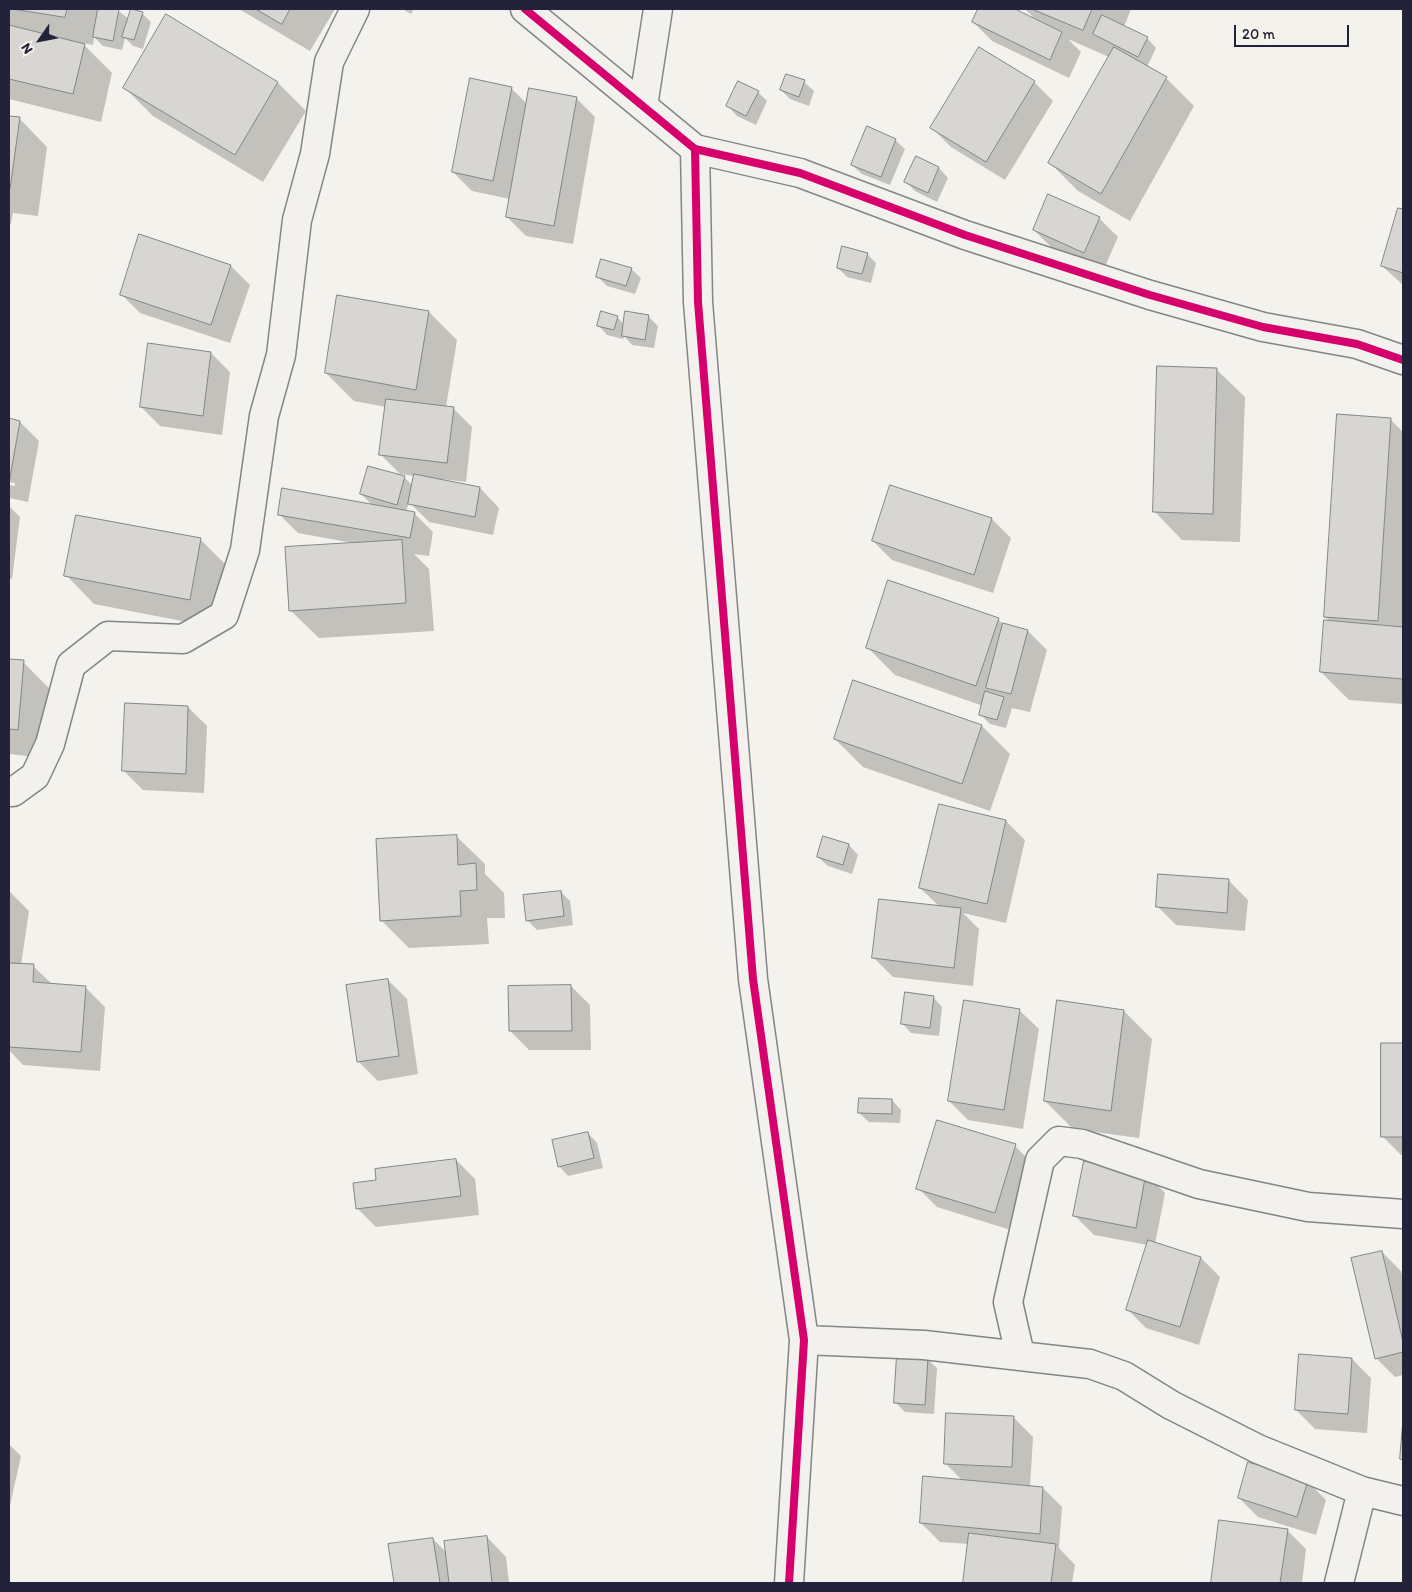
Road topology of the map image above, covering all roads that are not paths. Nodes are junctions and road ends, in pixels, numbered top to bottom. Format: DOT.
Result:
graph roads {
  1 [pos="355,9"];
  2 [pos="525,9"];
  3 [pos="658,9"];
  4 [pos="643,106"];
  5 [pos="696,149"];
  6 [pos="1403,360"];
  7 [pos="9,792"];
  8 [pos="1403,1214"];
  9 [pos="804,1340"];
  10 [pos="1020,1355"];
  11 [pos="1362,1491"];
  12 [pos="1403,1501"];
  13 [pos="789,1583"];
  14 [pos="1340,1583"];
  1 -- 7 [label="street"];
  2 -- 4 [label="street"];
  3 -- 4 [label="street"];
  4 -- 5 [label="street"];
  5 -- 6 [label="street"];
  5 -- 9 [label="street"];
  8 -- 10 [label="street"];
  9 -- 10 [label="street"];
  9 -- 13 [label="street"];
  10 -- 11 [label="street"];
  11 -- 12 [label="street"];
  11 -- 14 [label="street"];
}
